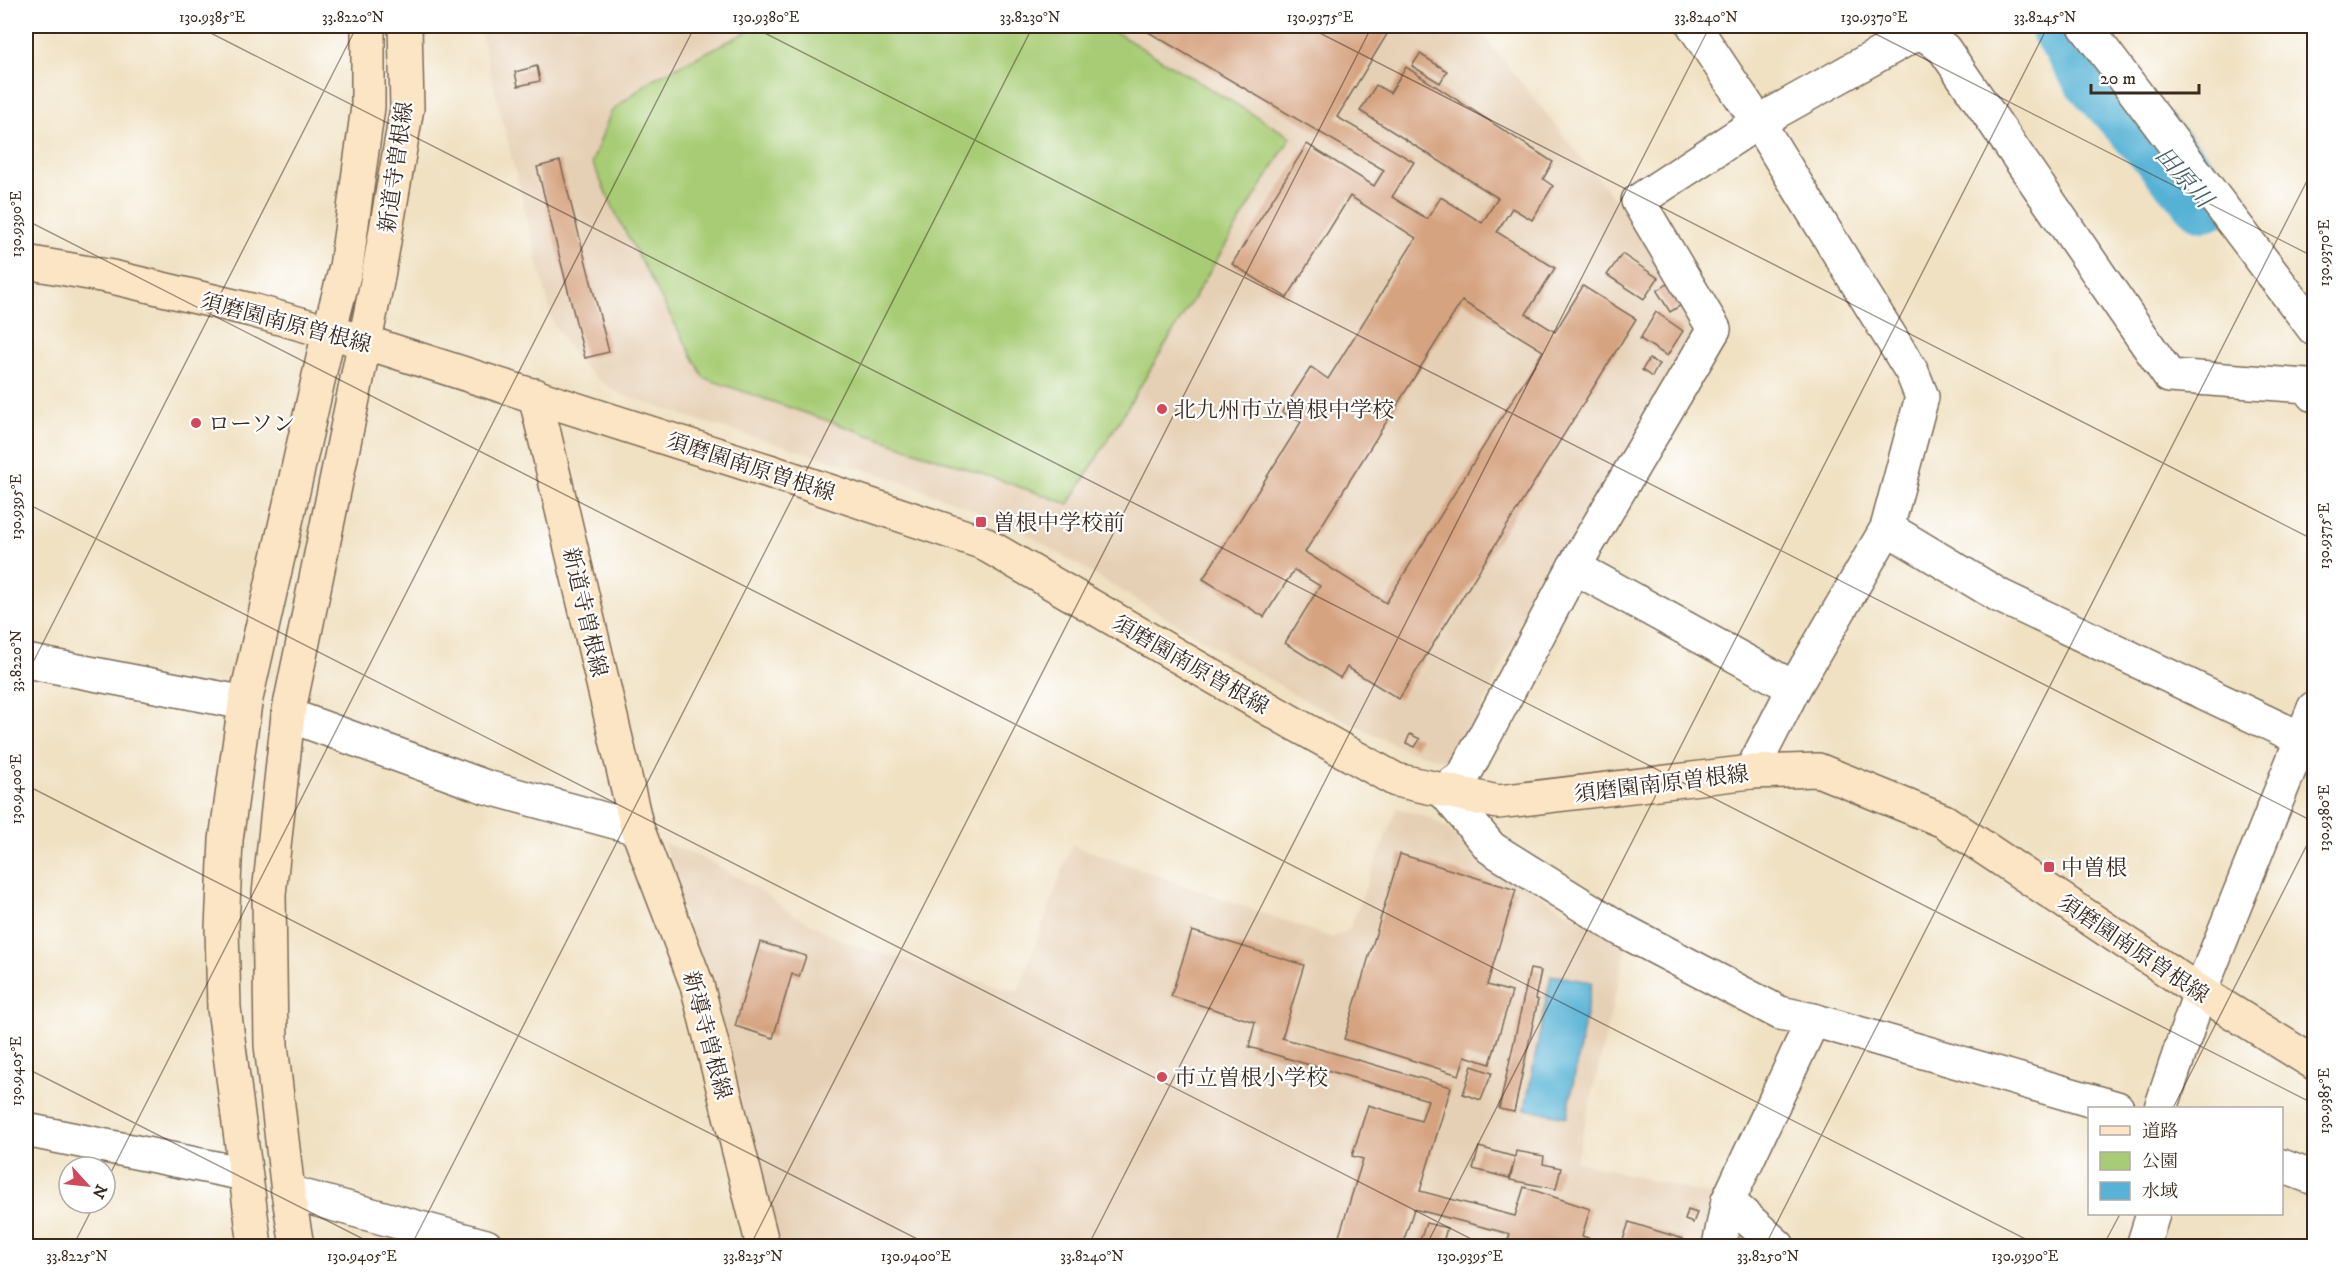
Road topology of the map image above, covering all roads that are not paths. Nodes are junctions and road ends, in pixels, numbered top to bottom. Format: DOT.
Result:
graph roads {
  1 [pos="368,26"];
  2 [pos="405,26"];
  3 [pos="1694,26"];
  4 [pos="2085,26"];
  5 [pos="1921,27"];
  6 [pos="1758,122"];
  7 [pos="26,262"];
  8 [pos="2314,329"];
  9 [pos="329,332"];
  10 [pos="365,342"];
  11 [pos="535,395"];
  12 [pos="2314,395"];
  13 [pos="1887,528"];
  14 [pos="1574,567"];
  15 [pos="26,661"];
  16 [pos="1794,688"];
  17 [pos="245,702"];
  18 [pos="2314,708"];
  19 [pos="288,715"];
  20 [pos="2304,753"];
  21 [pos="1751,772"];
  22 [pos="1443,790"];
  23 [pos="637,828"];
  24 [pos="2200,992"];
  25 [pos="1813,1020"];
  26 [pos="2314,1063"];
  27 [pos="2114,1107"];
  28 [pos="2161,1107"];
  29 [pos="26,1130"];
  30 [pos="2283,1166"];
  31 [pos="245,1174"];
  32 [pos="2314,1178"];
  33 [pos="288,1192"];
  34 [pos="1728,1201"];
  35 [pos="2153,1215"];
  36 [pos="255,1246"];
  37 [pos="297,1246"];
  38 [pos="486,1246"];
  39 [pos="763,1246"];
  40 [pos="1719,1246"];
  41 [pos="1778,1246"];
  42 [pos="2144,1246"];
  1 -- 9 [label="main road, 新道寺曽根線"];
  2 -- 10 [label="main road, 新道寺曽根線"];
  3 -- 6 [label="street"];
  4 -- 8 [label="street"];
  5 -- 6 [label="street"];
  5 -- 12 [label="street"];
  6 -- 13 [label="street"];
  6 -- 14 [label="street"];
  7 -- 9 [label="main road, 須磨園南原曽根線"];
  9 -- 10 [label="main road, 須磨園南原曽根線"];
  9 -- 17 [label="main road, 新道寺曽根線"];
  10 -- 11 [label="main road, 須磨園南原曽根線"];
  10 -- 19 [label="main road, 新道寺曽根線"];
  11 -- 22 [label="main road, 須磨園南原曽根線"];
  11 -- 23 [label="main road, 新道寺曽根線"];
  13 -- 16 [label="street"];
  13 -- 20 [label="street"];
  14 -- 16 [label="street"];
  14 -- 22 [label="street"];
  15 -- 17 [label="street"];
  16 -- 21 [label="street"];
  17 -- 31 [label="main road, 新道寺曽根線"];
  18 -- 20 [label="street"];
  19 -- 23 [label="street"];
  19 -- 33 [label="main road, 新道寺曽根線"];
  20 -- 24 [label="street"];
  21 -- 22 [label="main road, 須磨園南原曽根線"];
  21 -- 24 [label="main road, 須磨園南原曽根線"];
  22 -- 25 [label="street"];
  23 -- 39 [label="main road, 新導寺曽根線"];
  24 -- 26 [label="main road, 須磨園南原曽根線"];
  24 -- 28 [label="street"];
  25 -- 27 [label="street"];
  25 -- 34 [label="street"];
  29 -- 31 [label="street"];
  30 -- 32 [label="street"];
  31 -- 36 [label="main road, 新道寺曽根線"];
  33 -- 37 [label="main road, 新道寺曽根線"];
  33 -- 38 [label="street"];
  34 -- 40 [label="street"];
  34 -- 41 [label="street"];
  35 -- 42 [label="street"];
}
